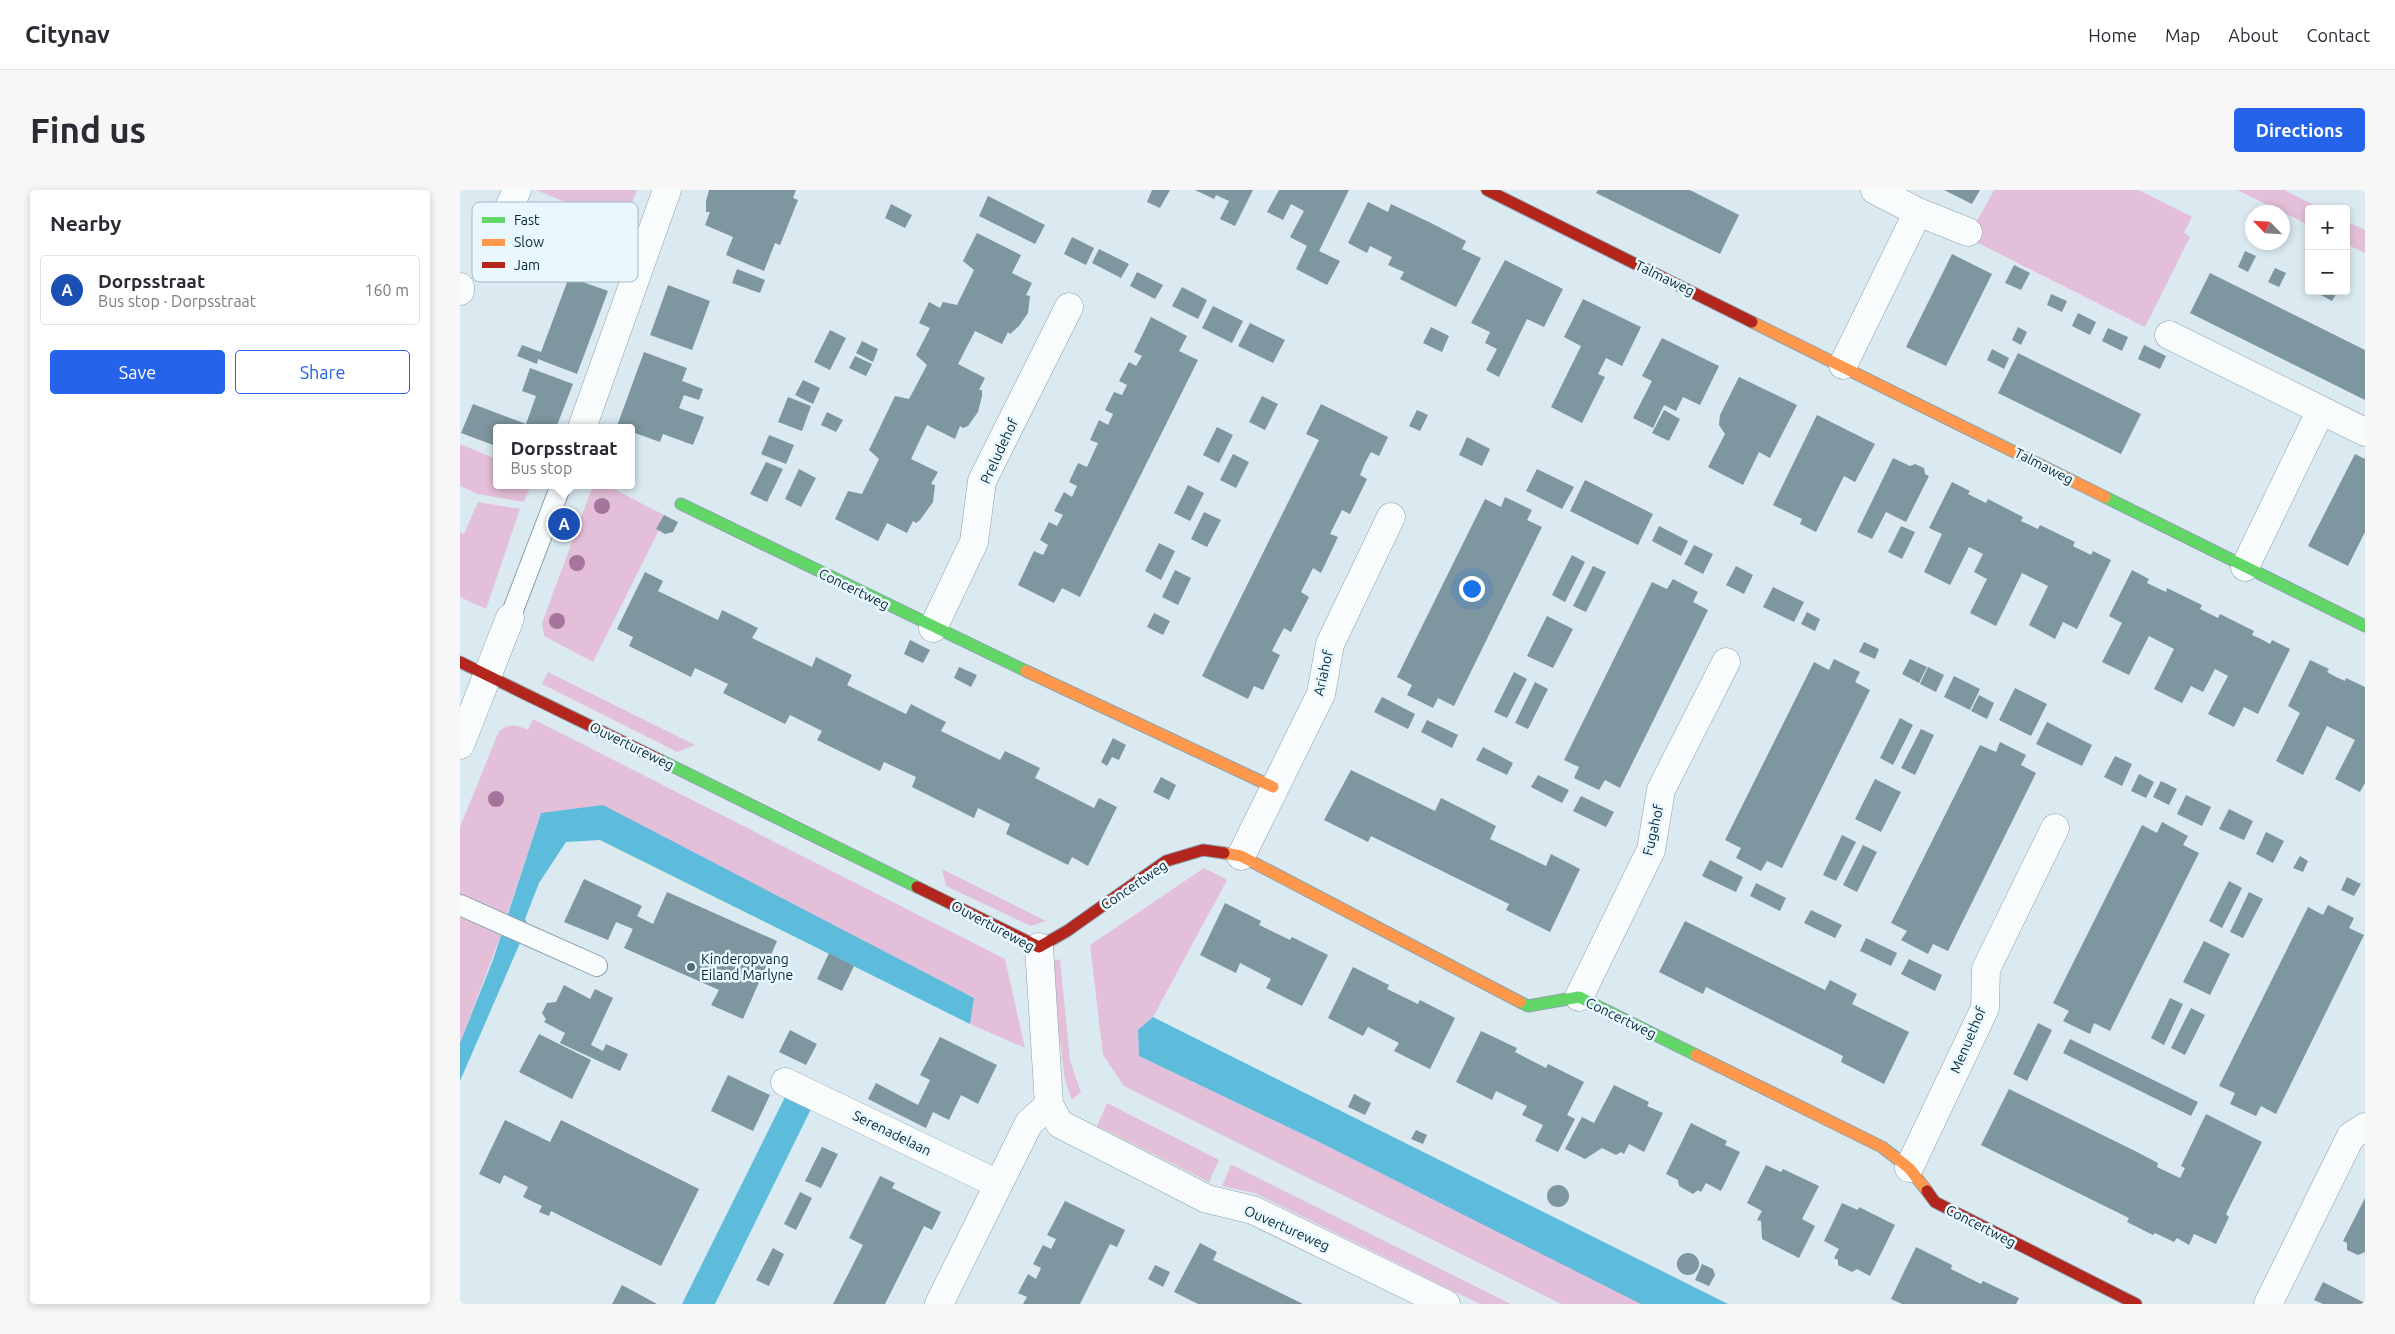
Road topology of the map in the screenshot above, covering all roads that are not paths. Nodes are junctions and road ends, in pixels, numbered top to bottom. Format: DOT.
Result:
graph roads {
  1 [pos="517,190"];
  2 [pos="667,190"];
  3 [pos="1487,190"];
  4 [pos="1875,190"];
  5 [pos="512,202"];
  6 [pos="1918,212"];
  7 [pos="1968,232"];
  8 [pos="638,271"];
  9 [pos="634,282"];
  10 [pos="1069,307"];
  11 [pos="2169,335"];
  12 [pos="1842,365"];
  13 [pos="2321,410"];
  14 [pos="583,424"];
  15 [pos="2365,432"];
  16 [pos="559,489"];
  17 [pos="681,504"];
  18 [pos="1392,517"];
  19 [pos="2246,567"];
  20 [pos="510,618"];
  21 [pos="2365,626"];
  22 [pos="933,628"];
  23 [pos="460,662"];
  24 [pos="1726,662"];
  25 [pos="488,675"];
  26 [pos="460,745"];
  27 [pos="1273,787"];
  28 [pos="2055,828"];
  29 [pos="1241,856"];
  30 [pos="460,905"];
  31 [pos="1039,947"];
  32 [pos="597,966"];
  33 [pos="1579,997"];
  34 [pos="785,1082"];
  35 [pos="1049,1105"];
  36 [pos="2365,1128"];
  37 [pos="1909,1168"];
  38 [pos="998,1184"];
  39 [pos="939,1304"];
  40 [pos="1446,1304"];
  41 [pos="2136,1304"];
  42 [pos="2268,1304"];
  1 -- 5 [label="street"];
  2 -- 8 [label="street"];
  3 -- 12 [label="street, Talmaweg"];
  4 -- 6 [label="street"];
  6 -- 7 [label="street"];
  6 -- 12 [label="street"];
  9 -- 14 [label="street"];
  10 -- 22 [label="street, Preludehof"];
  11 -- 13 [label="street"];
  12 -- 19 [label="street, Talmaweg"];
  13 -- 15 [label="street"];
  13 -- 19 [label="street"];
  16 -- 20 [label="lane"];
  17 -- 22 [label="street, Concertweg"];
  18 -- 27 [label="street, Ariahof"];
  19 -- 21 [label="street, Talmaweg"];
  20 -- 25 [label="street"];
  22 -- 27 [label="street, Concertweg"];
  23 -- 25 [label="street, Ouvertureweg"];
  24 -- 33 [label="street, Fugahof"];
  25 -- 26 [label="street"];
  25 -- 31 [label="street, Ouvertureweg"];
  27 -- 29 [label="street, Ariahof"];
  28 -- 37 [label="street, Menuethof"];
  29 -- 31 [label="street, Concertweg"];
  29 -- 33 [label="street, Concertweg"];
  30 -- 32 [label="lane"];
  31 -- 35 [label="street, Ouvertureweg"];
  33 -- 37 [label="street, Concertweg"];
  34 -- 38 [label="street, Serenadelaan"];
  35 -- 38 [label="street"];
  35 -- 40 [label="street, Ouvertureweg"];
  36 -- 42 [label="street"];
  37 -- 41 [label="street, Concertweg"];
  38 -- 39 [label="street"];
}
